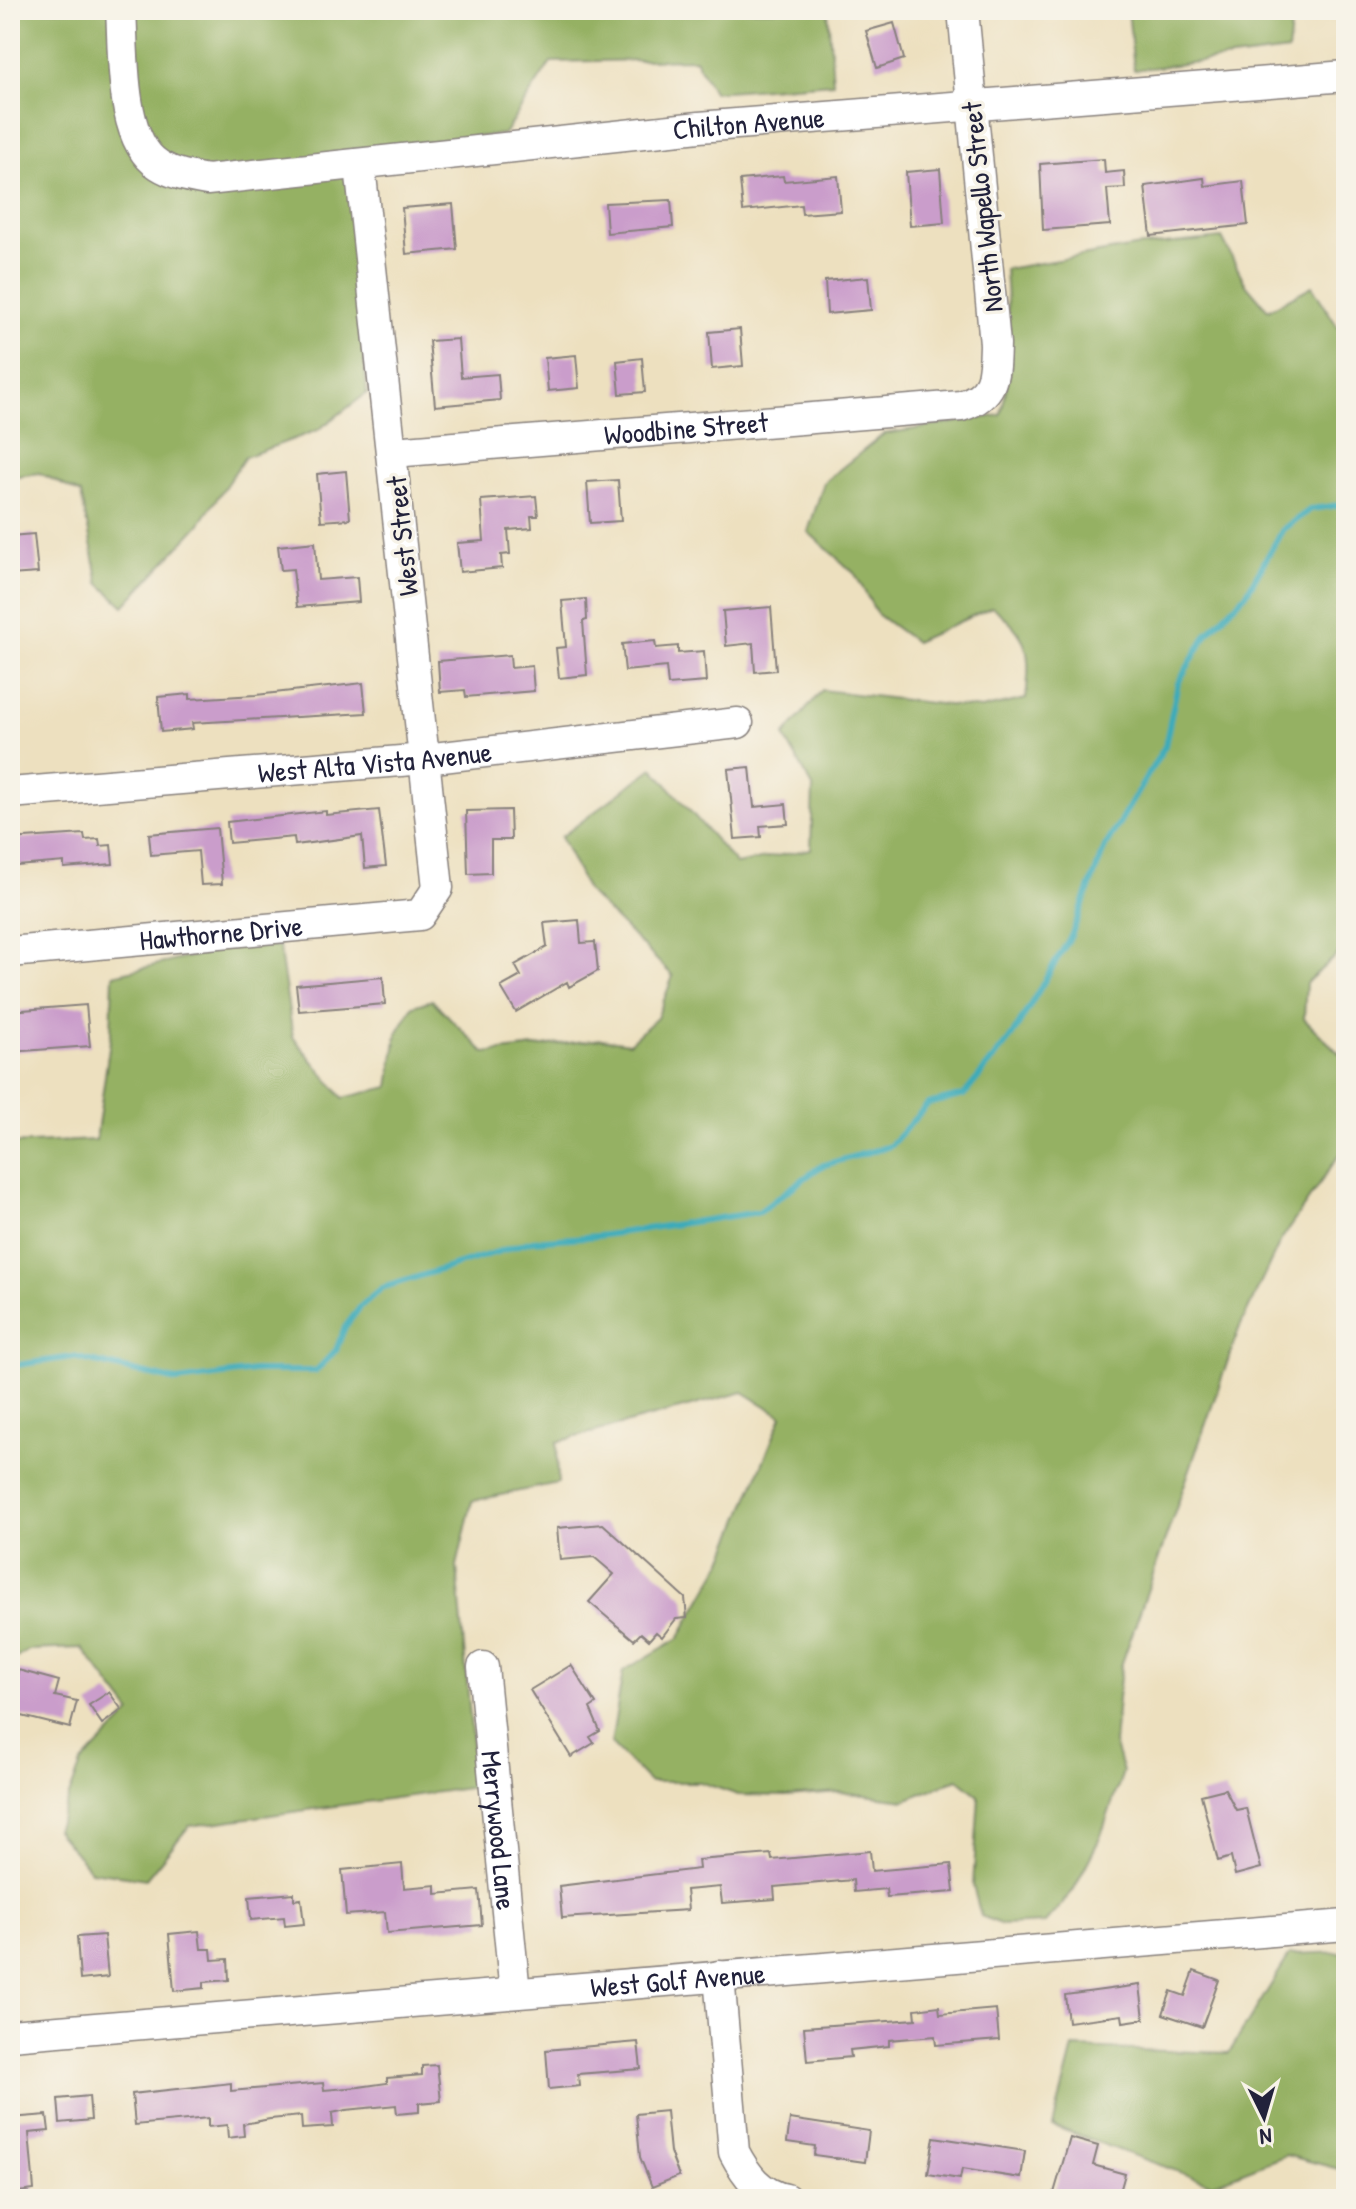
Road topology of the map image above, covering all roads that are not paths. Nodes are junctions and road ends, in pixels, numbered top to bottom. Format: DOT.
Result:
graph roads {
  1 [pos="121,10"];
  2 [pos="963,10"];
  3 [pos="1346,76"];
  4 [pos="972,105"];
  5 [pos="360,166"];
  6 [pos="979,400"];
  7 [pos="393,452"];
  8 [pos="738,723"];
  9 [pos="425,759"];
  10 [pos="10,793"];
  11 [pos="428,905"];
  12 [pos="10,952"];
  13 [pos="483,1667"];
  14 [pos="1346,1925"];
  15 [pos="719,1976"];
  16 [pos="515,1993"];
  17 [pos="10,2035"];
  18 [pos="786,2199"];
  1 -- 5 [label="street, Chilton Avenue"];
  2 -- 4 [label="street, North Wapello Street"];
  3 -- 4 [label="street, Chilton Avenue"];
  4 -- 5 [label="street, Chilton Avenue"];
  4 -- 6 [label="street, North Wapello Street"];
  5 -- 7 [label="street, West Street"];
  6 -- 7 [label="street, Woodbine Street"];
  7 -- 9 [label="street, West Street"];
  8 -- 9 [label="street, West Alta Vista Avenue"];
  9 -- 10 [label="street, West Alta Vista Avenue"];
  9 -- 11 [label="street, West Street"];
  11 -- 12 [label="street, Hawthorne Drive"];
  13 -- 16 [label="street, Merrywood Lane"];
  14 -- 15 [label="street, West Golf Avenue"];
  15 -- 16 [label="street, West Golf Avenue"];
  15 -- 18 [label="street"];
  16 -- 17 [label="street, West Golf Avenue"];
}
